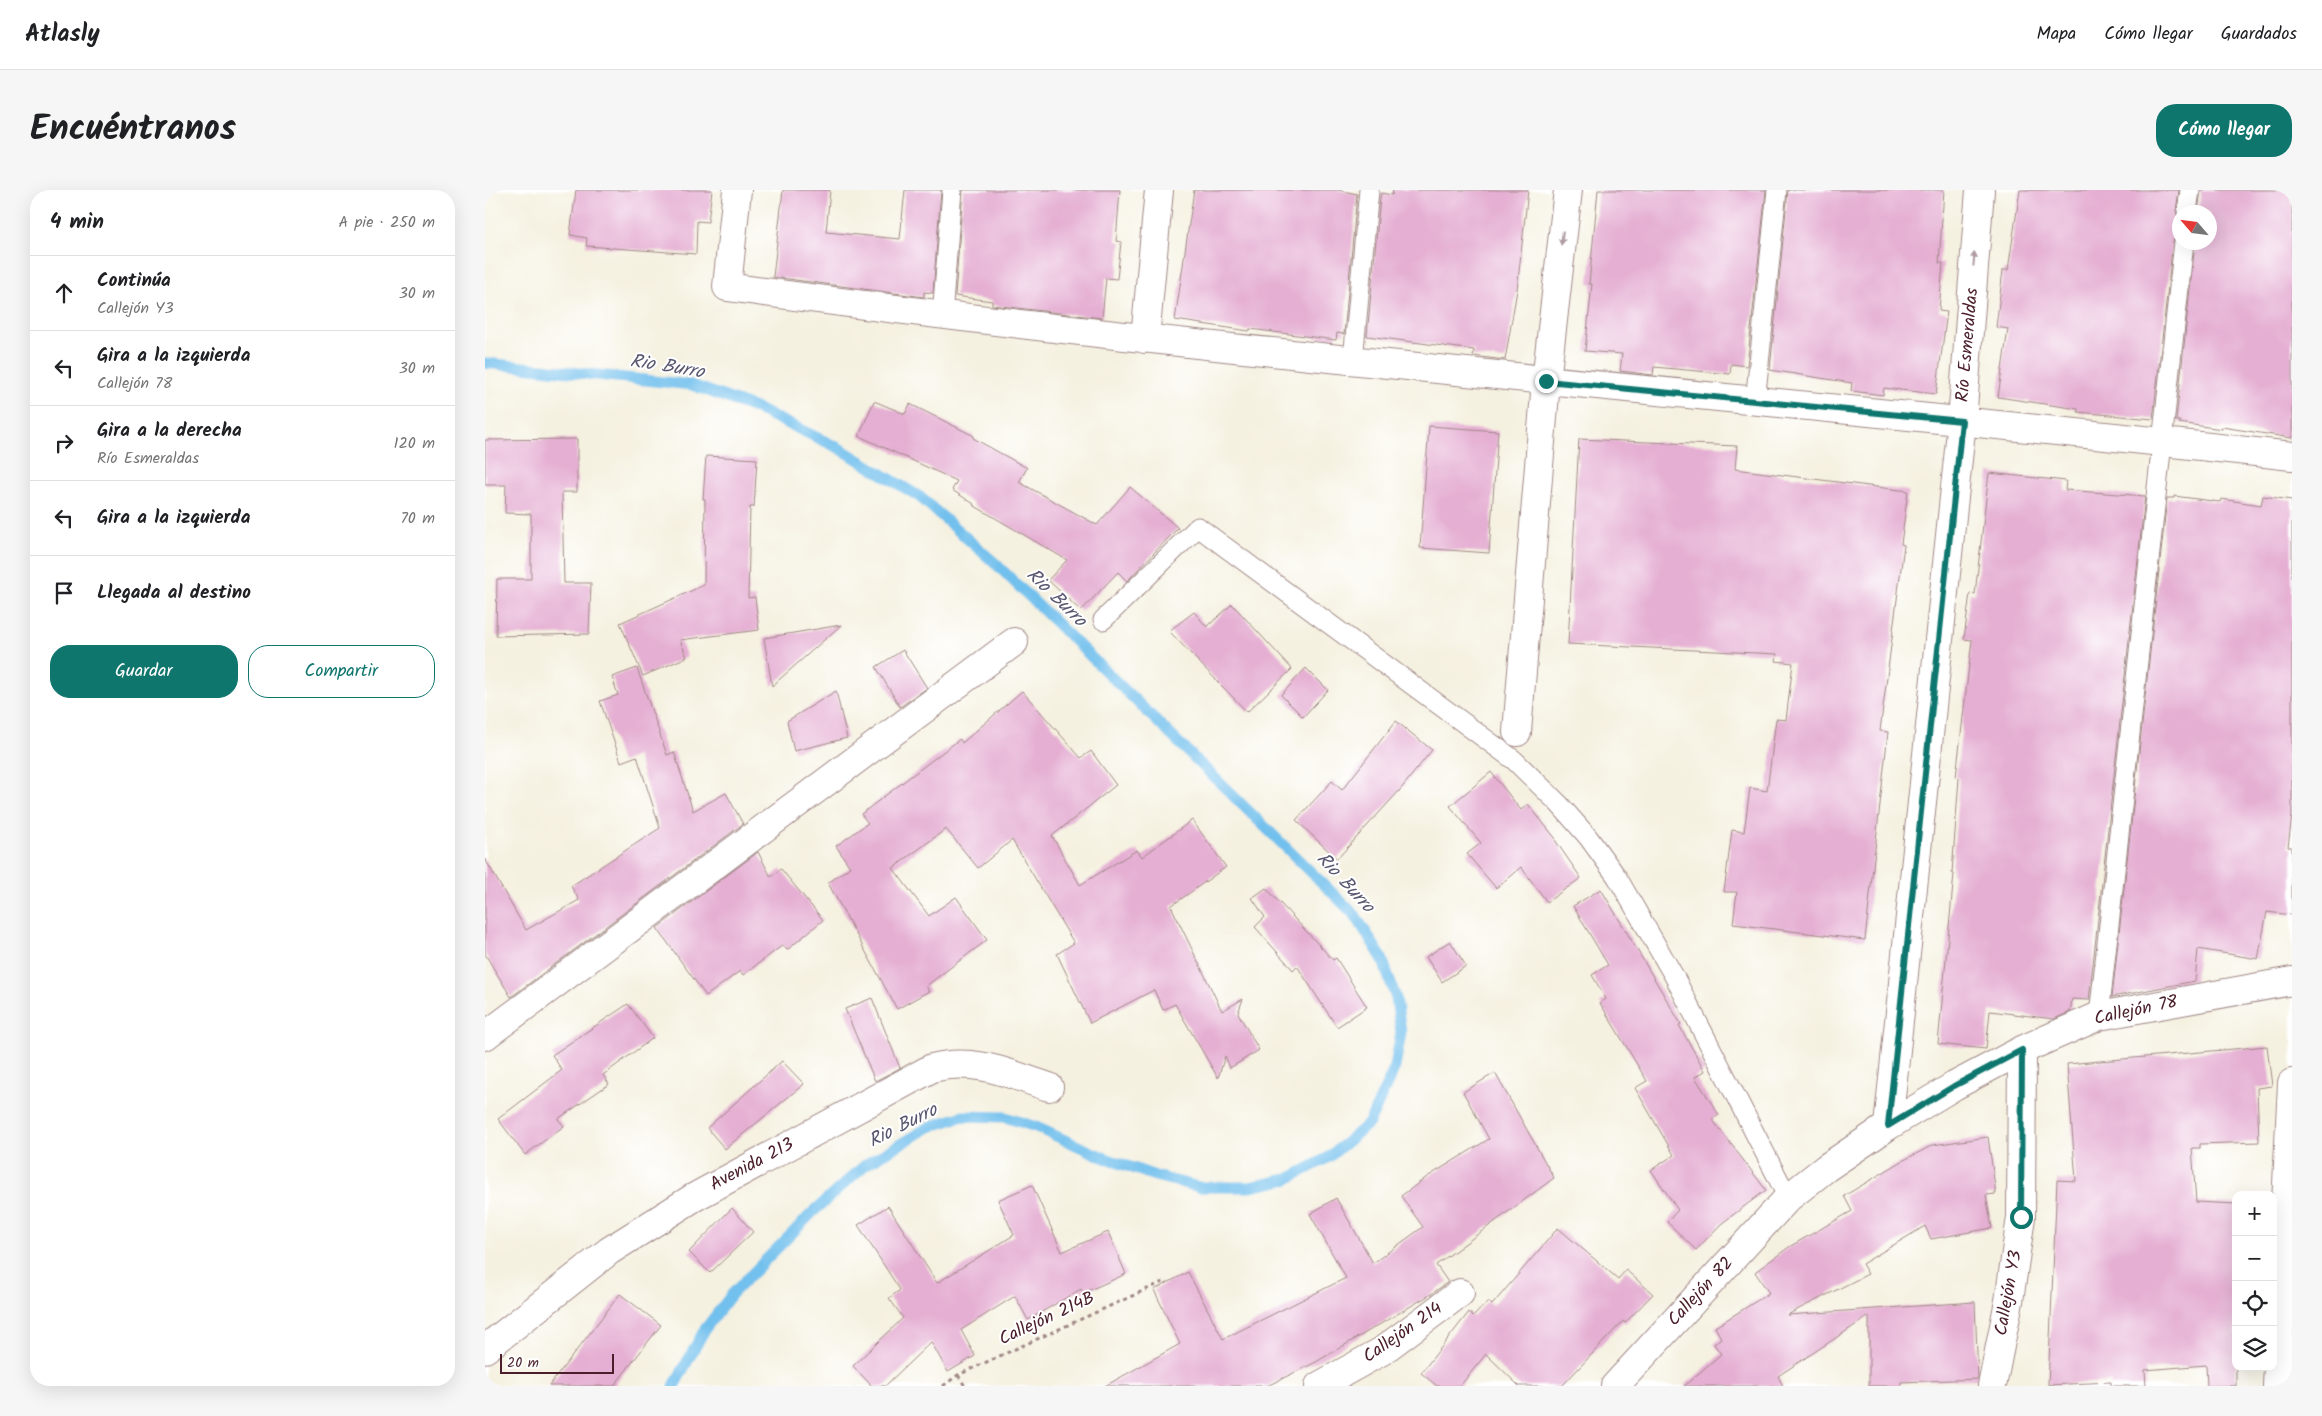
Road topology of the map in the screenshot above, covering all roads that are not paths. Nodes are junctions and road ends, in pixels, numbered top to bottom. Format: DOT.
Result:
graph roads {
  1 [pos="737,190"];
  2 [pos="952,190"];
  3 [pos="1159,190"];
  4 [pos="1369,190"];
  5 [pos="1568,190"];
  6 [pos="1777,190"];
  7 [pos="1980,190"];
  8 [pos="2190,190"];
  9 [pos="2188,205"];
  10 [pos="2183,250"];
  11 [pos="942,316"];
  12 [pos="1145,339"];
  13 [pos="1353,360"];
  14 [pos="1546,381"];
  15 [pos="1755,402"];
  16 [pos="1962,421"];
  17 [pos="2163,442"];
  18 [pos="2292,456"];
  19 [pos="1103,620"];
  20 [pos="1014,642"];
  21 [pos="1517,732"];
  22 [pos="2292,981"];
  23 [pos="2099,1016"];
  24 [pos="485,1036"];
  25 [pos="2022,1050"];
  26 [pos="2292,1082"];
  27 [pos="1049,1087"];
  28 [pos="1888,1126"];
  29 [pos="1788,1198"];
  30 [pos="1460,1293"];
  31 [pos="485,1349"];
  32 [pos="1319,1386"];
  33 [pos="1615,1386"];
  34 [pos="1992,1386"];
  35 [pos="2277,1386"];
  1 -- 11 [label="street"];
  2 -- 11 [label="lane"];
  3 -- 12 [label="street"];
  4 -- 13 [label="lane"];
  5 -- 14 [label="street, one-way"];
  6 -- 15 [label="lane"];
  16 -- 7 [label="street, Río Esmeraldas, one-way"];
  8 -- 9 [label="lane"];
  10 -- 17 [label="lane"];
  11 -- 12 [label="street"];
  12 -- 13 [label="street"];
  13 -- 14 [label="street"];
  14 -- 15 [label="street"];
  14 -- 21 [label="street"];
  15 -- 16 [label="street"];
  16 -- 17 [label="street"];
  16 -- 28 [label="street, Río Esmeraldas"];
  17 -- 18 [label="street"];
  17 -- 23 [label="lane"];
  19 -- 29 [label="lane"];
  20 -- 24 [label="street"];
  22 -- 23 [label="street, Callejón 78"];
  23 -- 25 [label="street, Callejón 78"];
  25 -- 28 [label="street, Callejón 78"];
  25 -- 34 [label="street, Callejón Y3"];
  26 -- 35 [label="street"];
  27 -- 31 [label="street, Avenida 213"];
  28 -- 29 [label="street, Callejón 78"];
  29 -- 33 [label="street, Callejón 82"];
  30 -- 32 [label="street, Callejón 214"];
}
